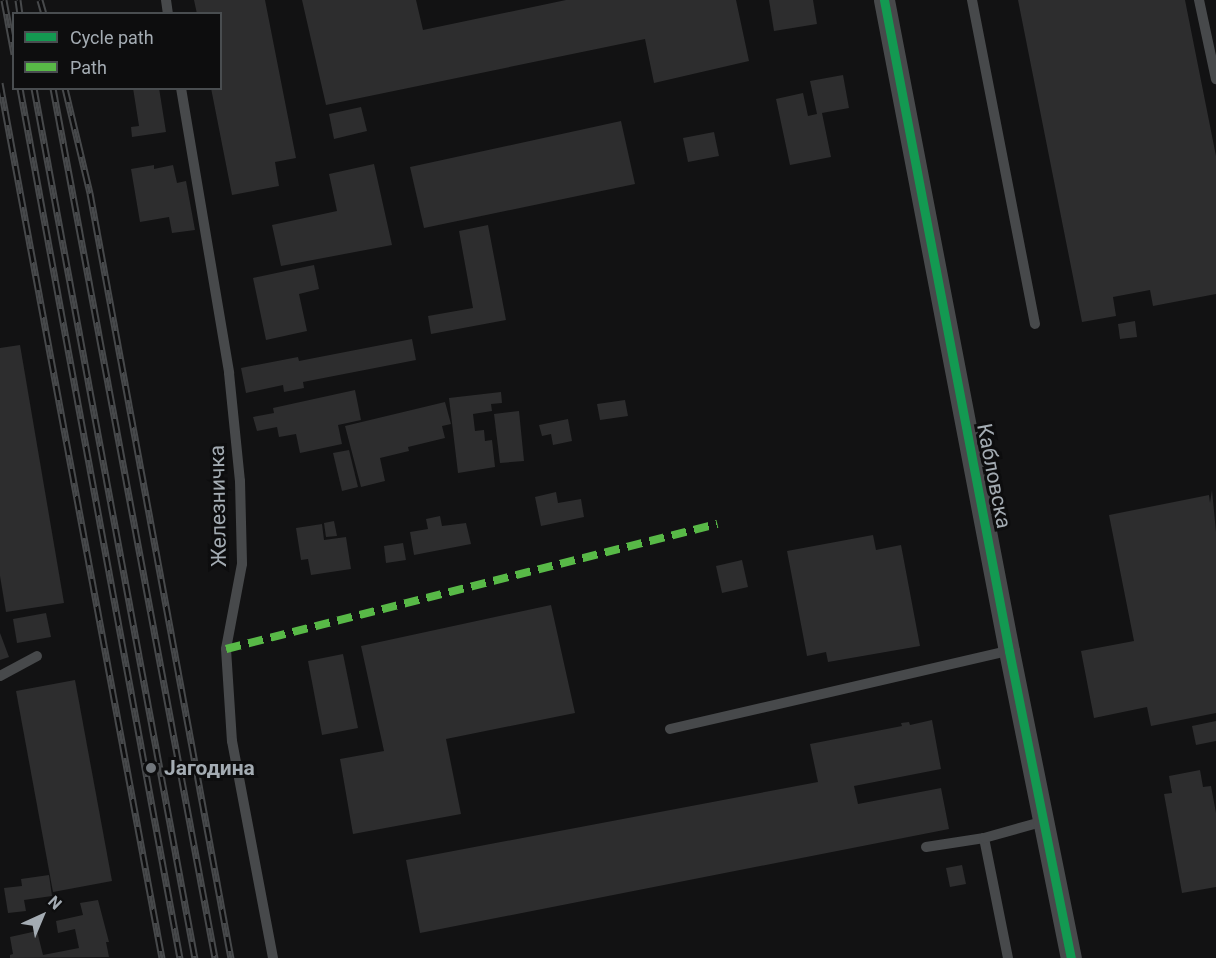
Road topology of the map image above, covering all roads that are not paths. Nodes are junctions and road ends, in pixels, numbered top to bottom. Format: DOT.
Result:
graph roads {
  1 [pos="884,0"];
  2 [pos="972,0"];
  3 [pos="1199,0"];
  4 [pos="1216,79"];
  5 [pos="181,90"];
  6 [pos="1035,324"];
  7 [pos="1009,651"];
  8 [pos="37,656"];
  9 [pos="0,676"];
  10 [pos="670,729"];
  11 [pos="1045,821"];
  12 [pos="984,838"];
  13 [pos="926,847"];
  14 [pos="273,958"];
  15 [pos="1008,958"];
  16 [pos="1071,958"];
  1 -- 7 [label="street, Кабловска"];
  2 -- 6 [label="lane"];
  3 -- 4 [label="lane"];
  5 -- 14 [label="lane, Железничка"];
  7 -- 10 [label="lane"];
  7 -- 11 [label="street, Кабловска"];
  8 -- 9 [label="lane"];
  11 -- 12 [label="lane"];
  11 -- 16 [label="street, Кабловска"];
  12 -- 13 [label="lane"];
  12 -- 15 [label="lane"];
}
